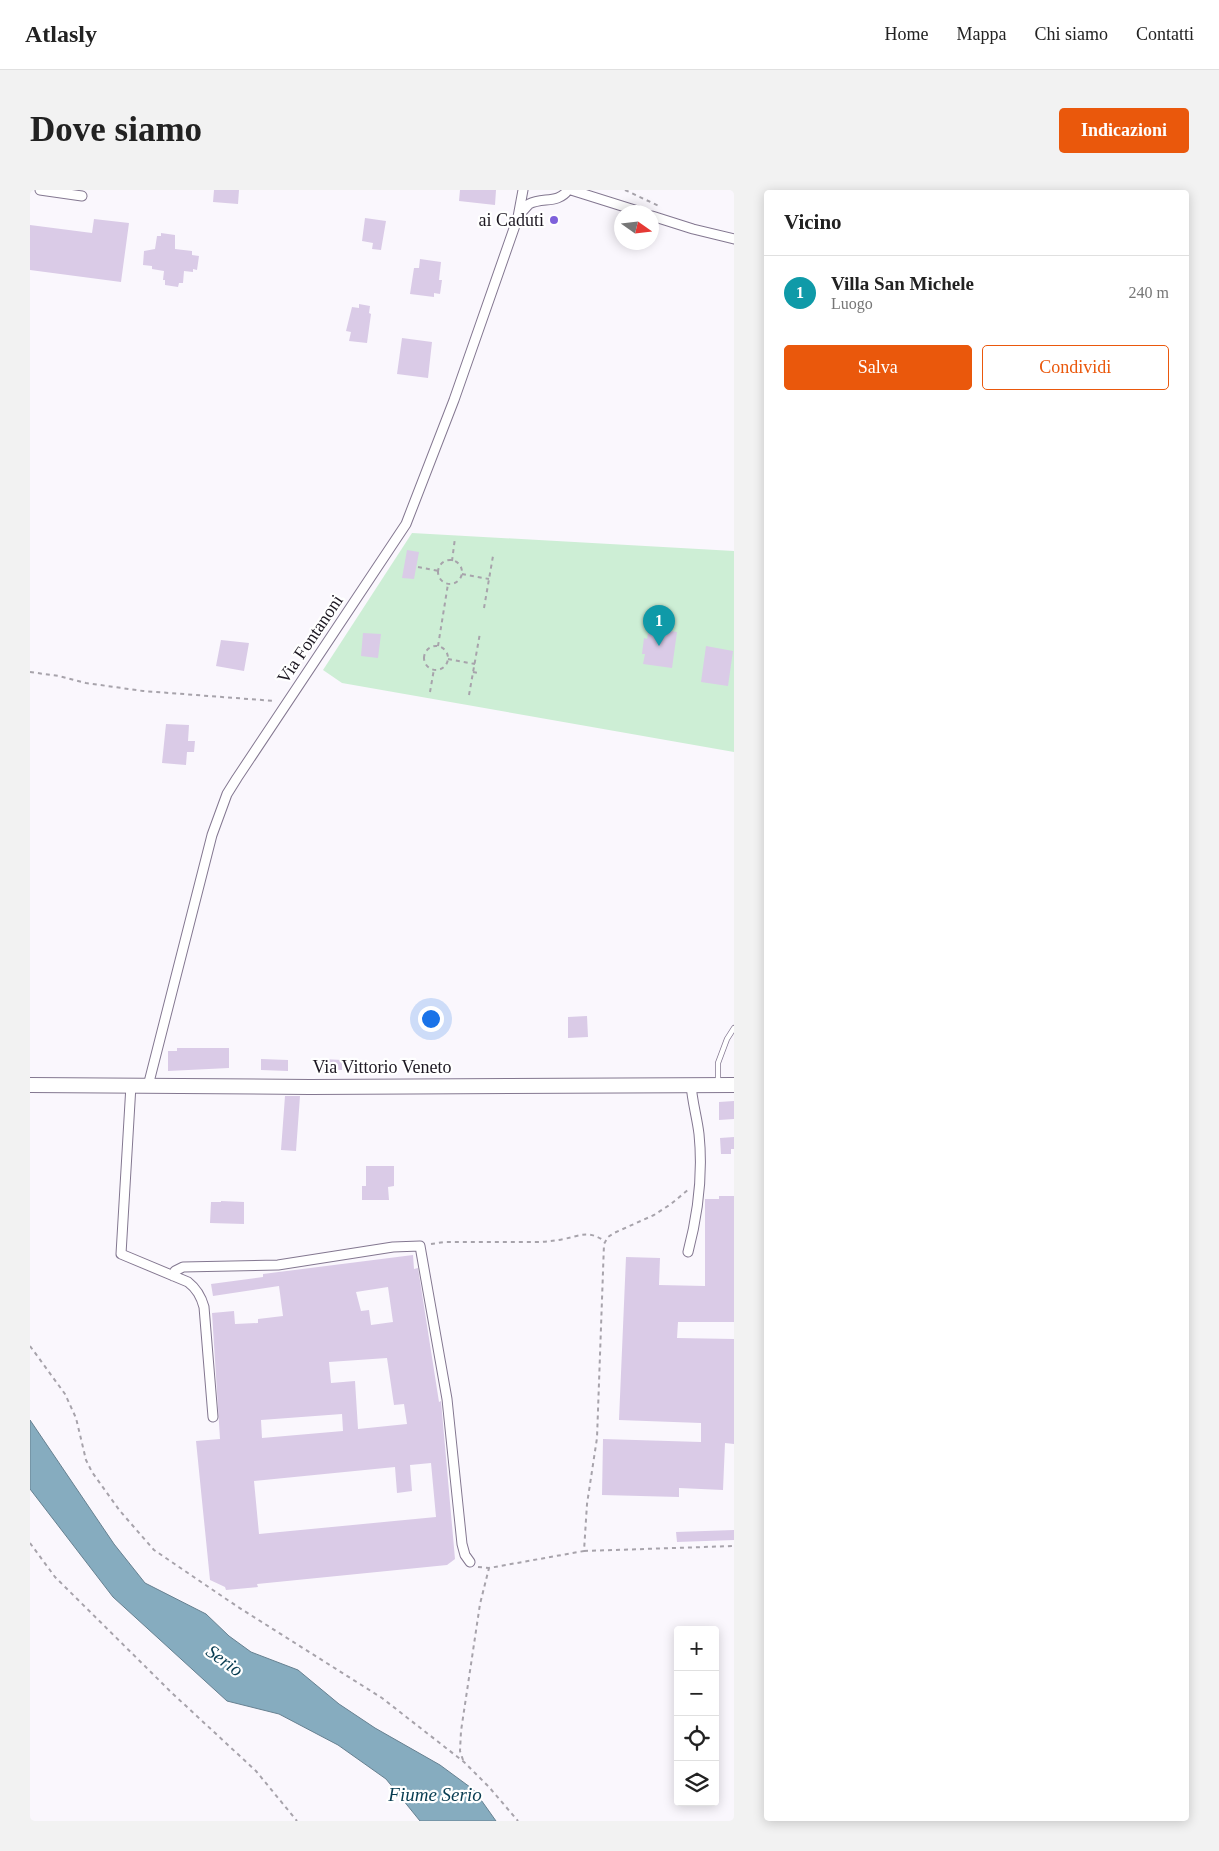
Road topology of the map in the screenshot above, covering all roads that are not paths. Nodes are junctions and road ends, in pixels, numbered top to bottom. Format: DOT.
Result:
graph roads {
  1 [pos="40,190"];
  2 [pos="523,190"];
  3 [pos="575,191"];
  4 [pos="82,196"];
  5 [pos="619,205"];
  6 [pos="518,217"];
  7 [pos="659,218"];
  8 [pos="734,239"];
  9 [pos="734,1028"];
  10 [pos="691,1084"];
  11 [pos="131,1085"];
  12 [pos="718,1085"];
  13 [pos="734,1085"];
  14 [pos="30,1086"];
  15 [pos="148,1086"];
  16 [pos="688,1252"];
  17 [pos="173,1276"];
  18 [pos="213,1417"];
  19 [pos="470,1562"];
  1 -- 4 [label="street"];
  2 -- 6 [label="street, Via Fontanoni"];
  3 -- 5 [label="street"];
  3 -- 6 [label="street"];
  6 -- 15 [label="street, Via Fontanoni"];
  7 -- 8 [label="street"];
  9 -- 12 [label="lane"];
  10 -- 12 [label="main road, Via Vittorio Veneto"];
  10 -- 15 [label="main road, Via Vittorio Veneto"];
  10 -- 16 [label="street"];
  11 -- 14 [label="main road, Via Vittorio Veneto"];
  11 -- 15 [label="main road, Via Vittorio Veneto"];
  11 -- 17 [label="street"];
  12 -- 13 [label="main road, Via Vittorio Veneto"];
  17 -- 18 [label="street"];
  17 -- 19 [label="street"];
}
